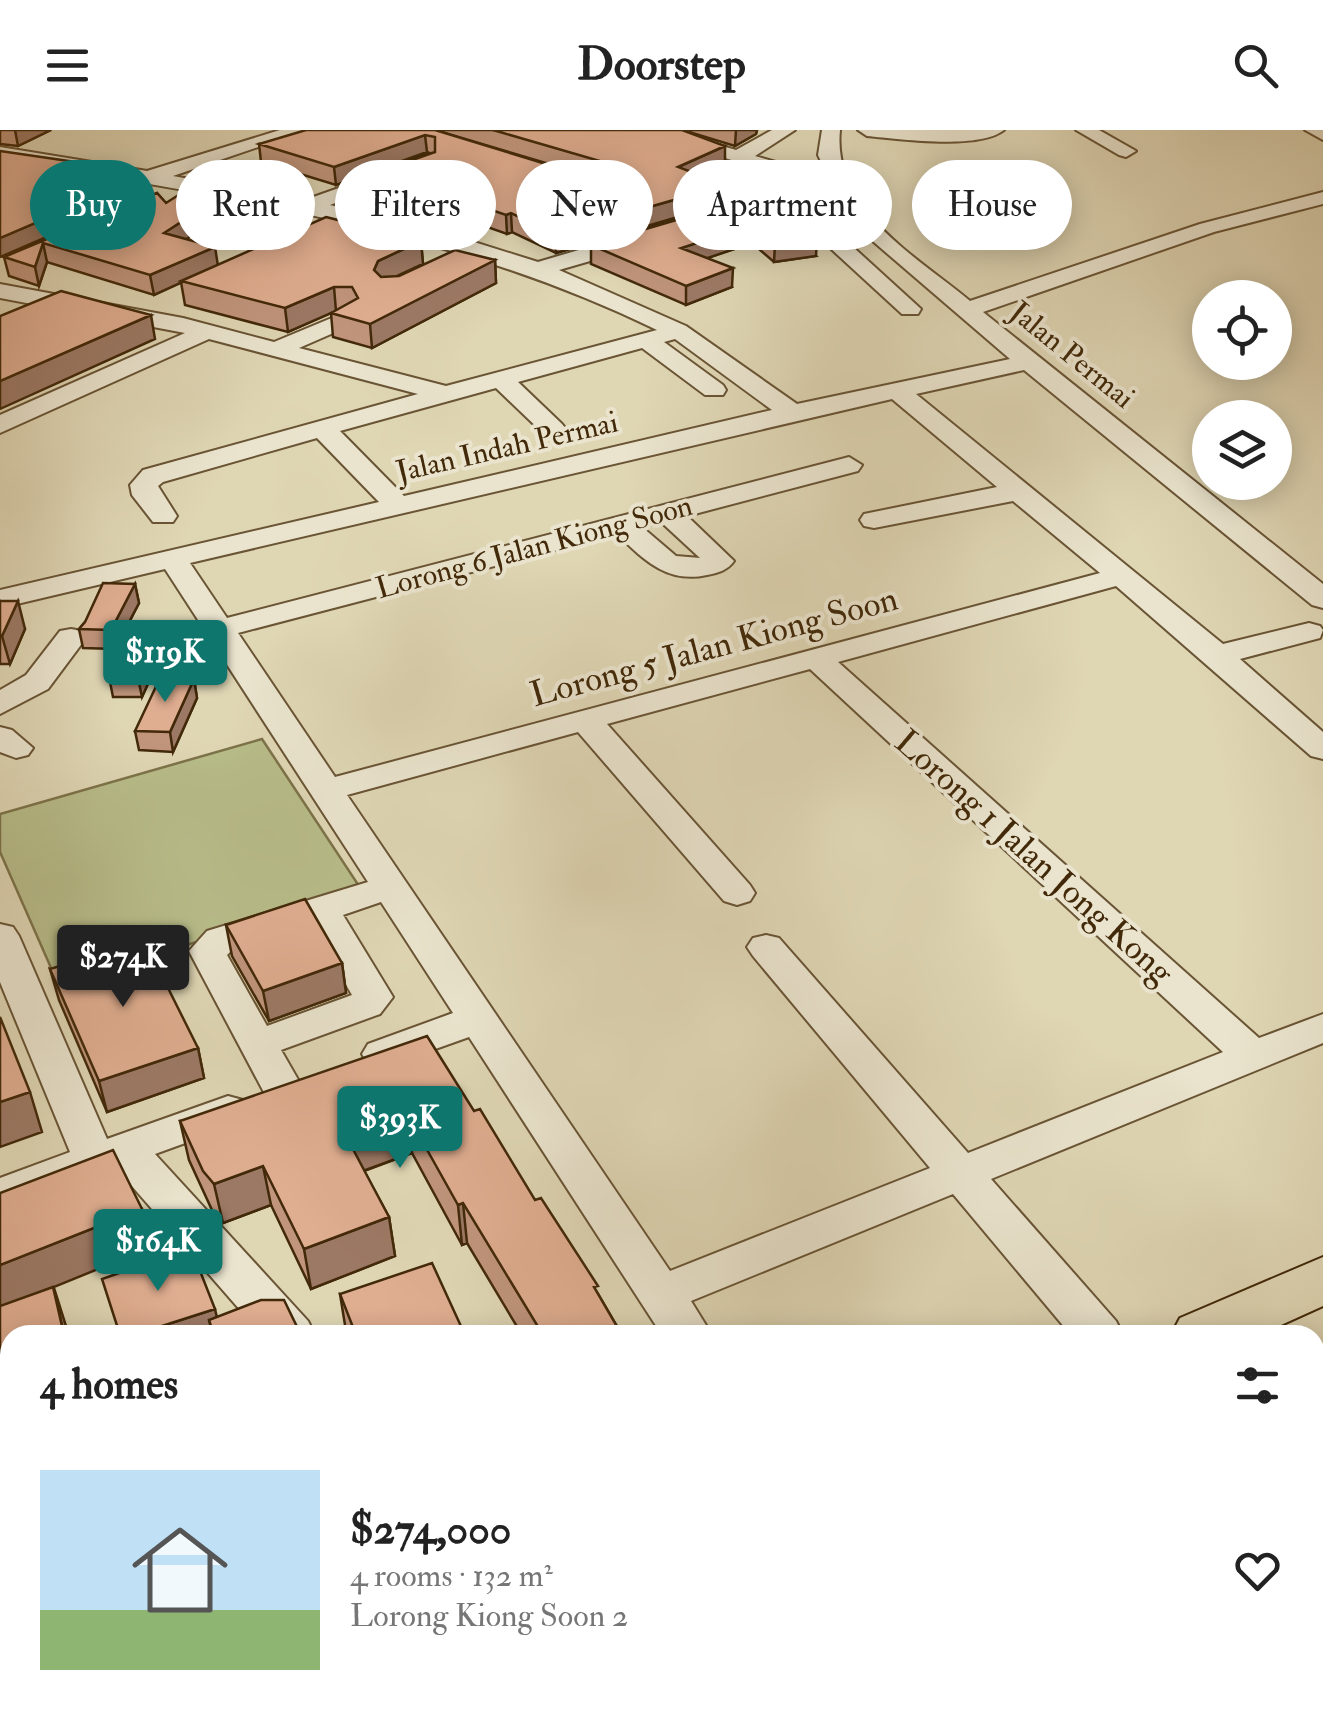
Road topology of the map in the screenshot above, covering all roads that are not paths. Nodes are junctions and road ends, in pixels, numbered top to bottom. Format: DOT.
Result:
graph roads {
  1 [pos="300,130"];
  2 [pos="647,130"];
  3 [pos="786,130"];
  4 [pos="831,130"];
  5 [pos="866,130"];
  6 [pos="995,130"];
  7 [pos="1085,130"];
  8 [pos="1314,130"];
  9 [pos="1323,134"];
  10 [pos="1126,151"];
  11 [pos="0,153"];
  12 [pos="742,156"];
  13 [pos="42,160"];
  14 [pos="754,160"];
  15 [pos="829,160"];
  16 [pos="30,164"];
  17 [pos="0,174"];
  18 [pos="156,174"];
  19 [pos="176,193"];
  20 [pos="1323,198"];
  21 [pos="156,202"];
  22 [pos="670,230"];
  23 [pos="892,247"];
  24 [pos="466,250"];
  25 [pos="479,250"];
  26 [pos="845,250"];
  27 [pos="443,266"];
  28 [pos="538,269"];
  29 [pos="0,291"];
  30 [pos="170,300"];
  31 [pos="58,302"];
  32 [pos="910,309"];
  33 [pos="966,310"];
  34 [pos="134,316"];
  35 [pos="346,318"];
  36 [pos="13,320"];
  37 [pos="678,330"];
  38 [pos="208,331"];
  39 [pos="644,339"];
  40 [pos="277,349"];
  41 [pos="1030,362"];
  42 [pos="499,377"];
  43 [pos="714,390"];
  44 [pos="896,390"];
  45 [pos="442,394"];
  46 [pos="792,414"];
  47 [pos="0,425"];
  48 [pos="322,428"];
  49 [pos="553,429"];
  50 [pos="849,465"];
  51 [pos="1020,492"];
  52 [pos="398,506"];
  53 [pos="666,512"];
  54 [pos="162,516"];
  55 [pos="874,520"];
  56 [pos="622,524"];
  57 [pos="172,558"];
  58 [pos="1121,576"];
  59 [pos="0,599"];
  60 [pos="1323,599"];
  61 [pos="218,628"];
  62 [pos="1309,632"];
  63 [pos="71,638"];
  64 [pos="1217,655"];
  65 [pos="816,658"];
  66 [pos="0,704"];
  67 [pos="584,720"];
  68 [pos="1323,749"];
  69 [pos="326,790"];
  70 [pos="390,887"];
  71 [pos="737,893"];
  72 [pos="321,910"];
  73 [pos="0,936"];
  74 [pos="766,948"];
  75 [pos="478,1018"];
  76 [pos="1323,1028"];
  77 [pos="257,1044"];
  78 [pos="1253,1056"];
  79 [pos="318,1077"];
  80 [pos="110,1154"];
  81 [pos="960,1174"];
  82 [pos="0,1195"];
  83 [pos="1323,1280"];
  84 [pos="660,1294"];
  85 [pos="281,1325"];
  86 [pos="681,1325"];
  87 [pos="1090,1325"];
  88 [pos="1223,1325"];
  1 -- 18 [label="street"];
  2 -- 12 [label="street"];
  3 -- 12 [label="street"];
  4 -- 15 [label="street, Jalan Permai"];
  5 -- 6 [label="street"];
  7 -- 10 [label="street"];
  8 -- 9 [label="street"];
  11 -- 13 [label="street"];
  12 -- 14 [label="street"];
  16 -- 17 [label="street"];
  19 -- 21 [label="street"];
  20 -- 33 [label="street"];
  22 -- 28 [label="street"];
  23 -- 33 [label="street, Jalan Permai"];
  24 -- 27 [label="street"];
  25 -- 28 [label="street"];
  26 -- 32 [label="street"];
  28 -- 37 [label="street"];
  29 -- 31 [label="street"];
  30 -- 34 [label="street"];
  31 -- 34 [label="street"];
  31 -- 36 [label="street"];
  33 -- 41 [label="street, Jalan Permai"];
  34 -- 38 [label="street"];
  35 -- 40 [label="street"];
  37 -- 39 [label="street"];
  37 -- 46 [label="street"];
  38 -- 40 [label="street"];
  38 -- 47 [label="street"];
  39 -- 42 [label="street"];
  39 -- 43 [label="street"];
  40 -- 45 [label="street"];
  41 -- 44 [label="street, Jalan Indah Permai"];
  41 -- 60 [label="street, Jalan Permai"];
  42 -- 45 [label="street"];
  42 -- 49 [label="street"];
  44 -- 46 [label="street, Jalan Indah Permai"];
  44 -- 51 [label="street"];
  45 -- 48 [label="street"];
  46 -- 52 [label="street, Jalan Indah Permai"];
  48 -- 52 [label="street"];
  48 -- 54 [label="street"];
  50 -- 53 [label="street, Lorong 6 Jalan Kiong Soon"];
  51 -- 55 [label="street"];
  51 -- 58 [label="street"];
  52 -- 57 [label="street, Jalan Indah Permai"];
  53 -- 56 [label="street, Lorong 6 Jalan Kiong Soon"];
  53 -- 56 [label="street"];
  56 -- 61 [label="street, Lorong 6 Jalan Kiong Soon"];
  57 -- 59 [label="street, Jalan Indah Permai"];
  57 -- 61 [label="street"];
  58 -- 64 [label="street"];
  58 -- 65 [label="street, Lorong 5 Jalan Kiong Soon"];
  61 -- 69 [label="street"];
  62 -- 64 [label="street"];
  63 -- 66 [label="street"];
  64 -- 68 [label="street"];
  65 -- 67 [label="street, Lorong 5 Jalan Kiong Soon"];
  65 -- 78 [label="street, Lorong 1 Jalan Jong Kong"];
  67 -- 69 [label="street, Lorong 5 Jalan Kiong Soon"];
  67 -- 71 [label="street"];
  69 -- 70 [label="street"];
  70 -- 72 [label="street"];
  70 -- 75 [label="street"];
  72 -- 77 [label="street"];
  72 -- 77 [label="street"];
  73 -- 80 [label="street"];
  74 -- 81 [label="street"];
  75 -- 79 [label="street"];
  75 -- 84 [label="street"];
  76 -- 78 [label="street"];
  77 -- 79 [label="street"];
  78 -- 81 [label="street"];
  79 -- 80 [label="street"];
  80 -- 82 [label="street"];
  80 -- 85 [label="street"];
  81 -- 84 [label="street"];
  81 -- 87 [label="street"];
  83 -- 88 [label="main road"];
  84 -- 86 [label="street"];
}
